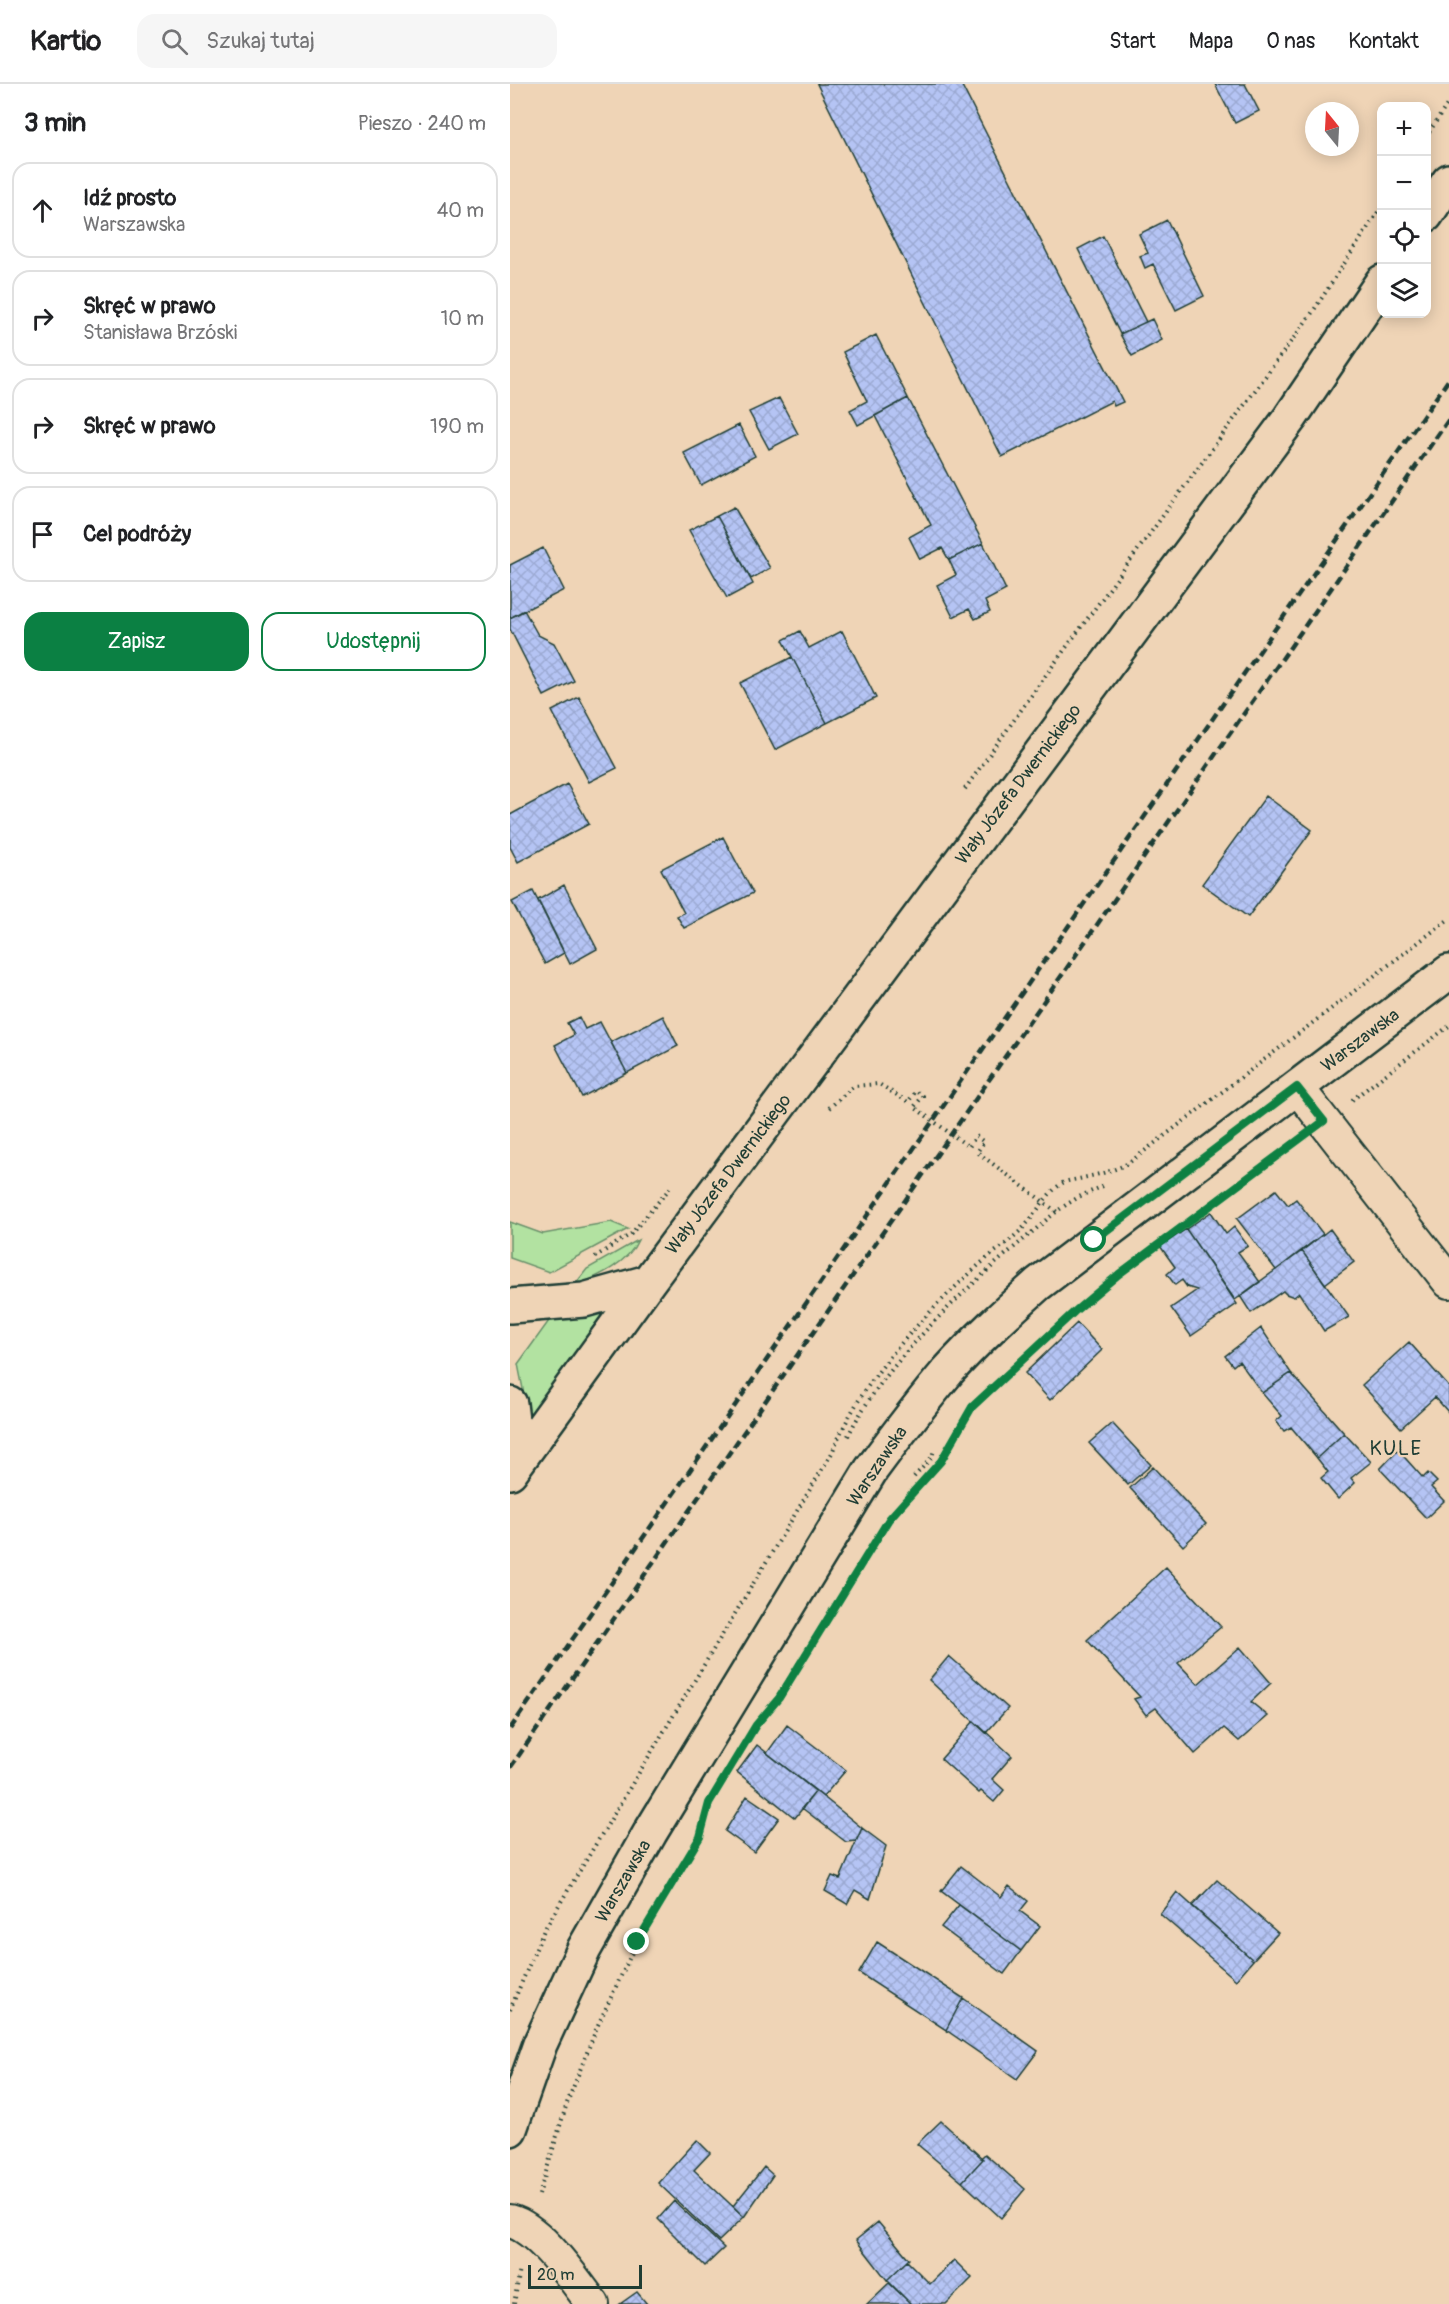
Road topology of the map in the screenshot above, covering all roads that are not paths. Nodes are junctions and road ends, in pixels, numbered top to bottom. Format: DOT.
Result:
graph roads {
  1 [pos="1449,181"];
  2 [pos="1429,210"];
  3 [pos="1377,289"];
  4 [pos="1449,972"];
  5 [pos="1297,1087"];
  6 [pos="648,1282"];
  7 [pos="1449,1282"];
  8 [pos="510,1306"];
  9 [pos="510,1404"];
  10 [pos="514,1467"];
  11 [pos="510,2129"];
  12 [pos="519,2226"];
  13 [pos="593,2304"];
  1 -- 2 [label="street"];
  3 -- 6 [label="street, Wały Józefa Dwernickiego"];
  4 -- 5 [label="street, Warszawska"];
  5 -- 7 [label="street"];
  5 -- 11 [label="street, Warszawska"];
  6 -- 8 [label="street"];
  6 -- 10 [label="street, Wały Józefa Dwernickiego"];
  9 -- 10 [label="street"];
  12 -- 13 [label="street"];
}
